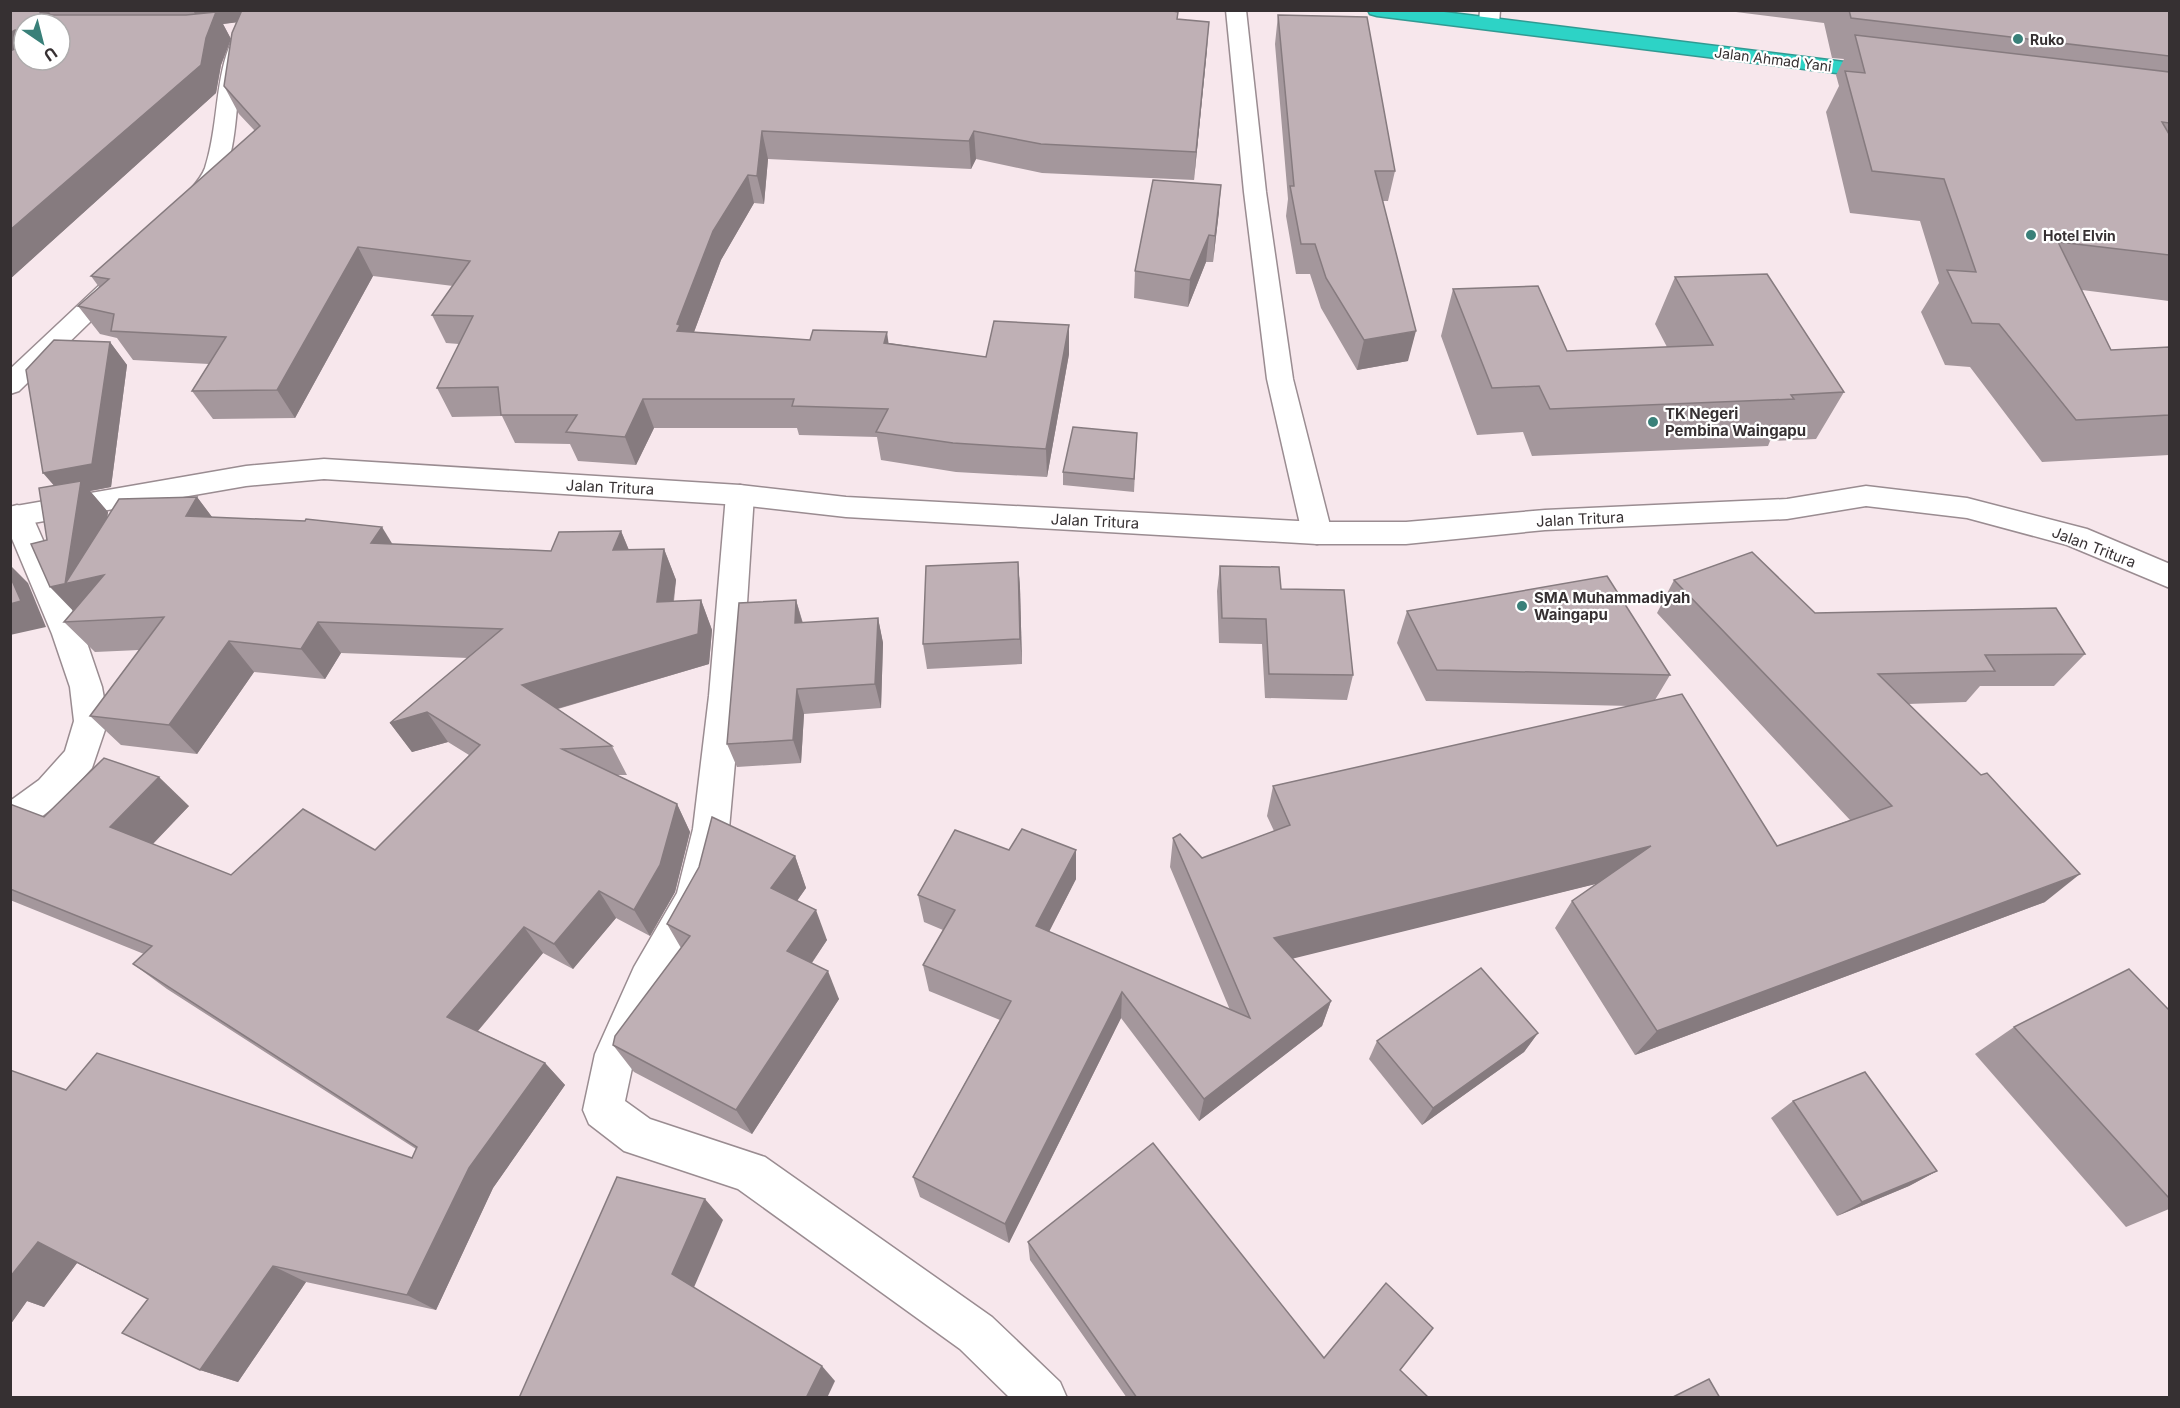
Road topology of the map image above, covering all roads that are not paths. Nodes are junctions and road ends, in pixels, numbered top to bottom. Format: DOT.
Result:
graph roads {
  1 [pos="265,10"];
  2 [pos="1236,10"];
  3 [pos="1377,10"];
  4 [pos="1490,17"];
  5 [pos="246,29"];
  6 [pos="222,32"];
  7 [pos="1902,75"];
  8 [pos="181,216"];
  9 [pos="135,265"];
  10 [pos="10,385"];
  11 [pos="740,495"];
  12 [pos="14,516"];
  13 [pos="1317,532"];
  14 [pos="2169,577"];
  15 [pos="10,821"];
  16 [pos="1044,1398"];
  1 -- 5 [label="street"];
  2 -- 13 [label="street"];
  3 -- 4 [label="highway, Jalan Ahmad Yani"];
  4 -- 7 [label="highway, Jalan Ahmad Yani"];
  5 -- 6 [label="street"];
  5 -- 8 [label="street"];
  9 -- 10 [label="street"];
  11 -- 12 [label="street, Jalan Tritura"];
  11 -- 13 [label="street, Jalan Tritura"];
  11 -- 16 [label="street"];
  12 -- 15 [label="street"];
  13 -- 14 [label="street, Jalan Tritura"];
}
